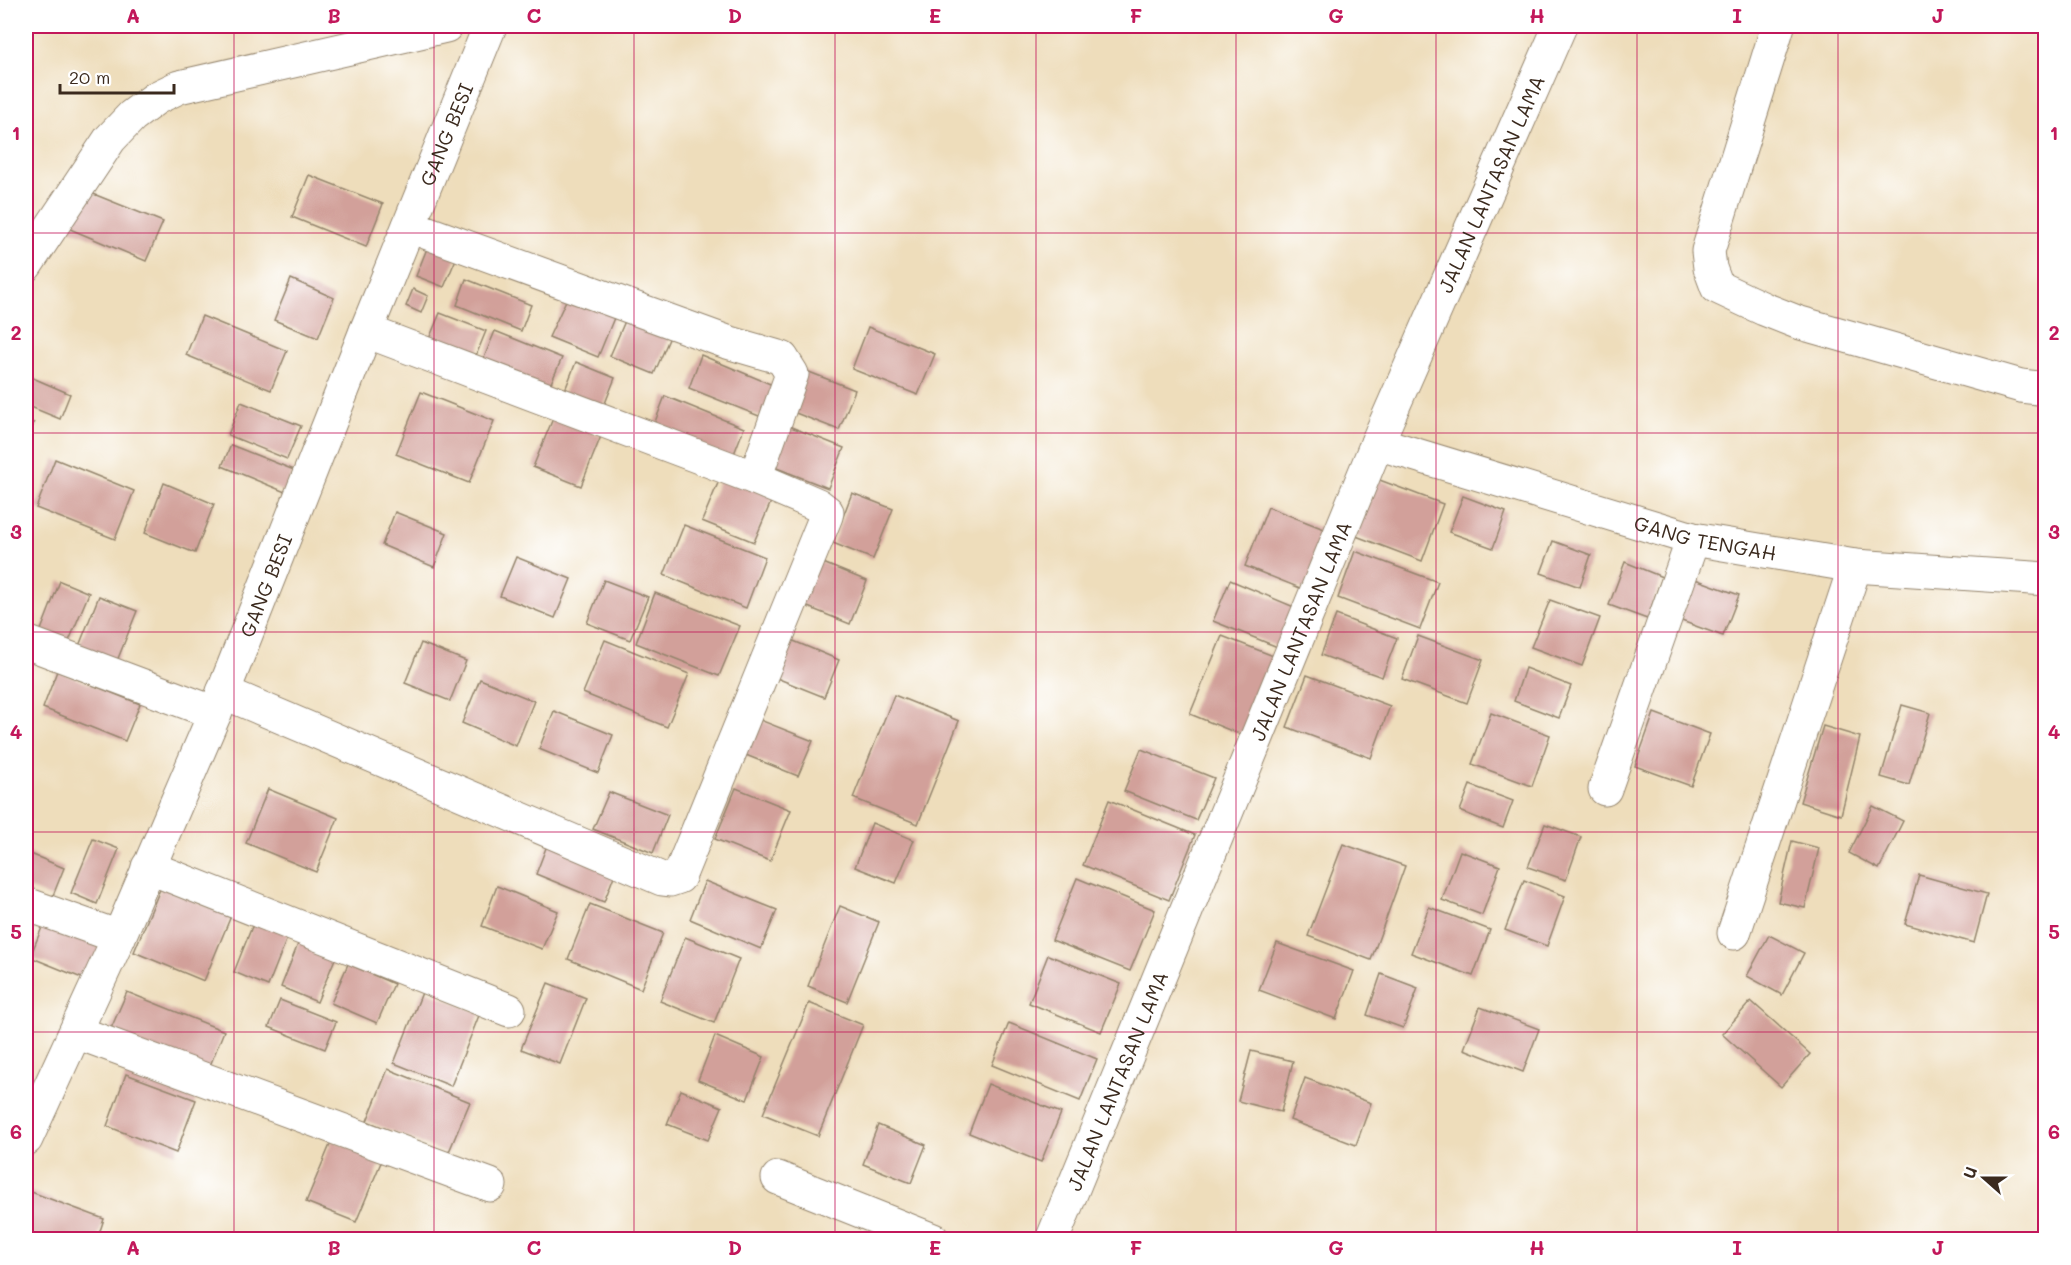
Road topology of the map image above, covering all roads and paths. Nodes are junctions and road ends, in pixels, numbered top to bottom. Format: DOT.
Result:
graph roads {
  1 [pos="446,26"];
  2 [pos="490,26"];
  3 [pos="1560,26"];
  4 [pos="1778,26"];
  5 [pos="409,226"];
  6 [pos="26,265"];
  7 [pos="366,331"];
  8 [pos="2046,389"];
  9 [pos="1377,443"];
  10 [pos="755,478"];
  11 [pos="1693,539"];
  12 [pos="1855,566"];
  13 [pos="2046,579"];
  14 [pos="26,642"];
  15 [pos="219,703"];
  16 [pos="1605,789"];
  17 [pos="148,867"];
  18 [pos="26,904"];
  19 [pos="1734,933"];
  20 [pos="119,937"];
  21 [pos="509,1010"];
  22 [pos="76,1032"];
  23 [pos="26,1138"];
  24 [pos="778,1178"];
  25 [pos="490,1185"];
  26 [pos="933,1239"];
  27 [pos="1052,1239"];
  1 -- 6 [label="street"];
  2 -- 5 [label="street, GANG BESI"];
  3 -- 9 [label="street, JALAN LANTASAN LAMA"];
  4 -- 8 [label="street"];
  5 -- 7 [label="street, GANG BESI"];
  5 -- 10 [label="street"];
  7 -- 10 [label="street"];
  7 -- 15 [label="street, GANG BESI"];
  9 -- 11 [label="street, GANG TENGAH"];
  9 -- 27 [label="street, JALAN LANTASAN LAMA"];
  10 -- 15 [label="street"];
  11 -- 12 [label="street, GANG TENGAH"];
  11 -- 16 [label="street"];
  12 -- 13 [label="street, GANG TENGAH"];
  12 -- 19 [label="street"];
  14 -- 15 [label="street"];
  15 -- 17 [label="street, GANG BESI"];
  17 -- 20 [label="street, GANG BESI"];
  17 -- 21 [label="street"];
  18 -- 20 [label="street"];
  20 -- 22 [label="street, GANG BESI"];
  22 -- 23 [label="street, GANG BESI"];
  22 -- 25 [label="street"];
  24 -- 26 [label="street"];
}
